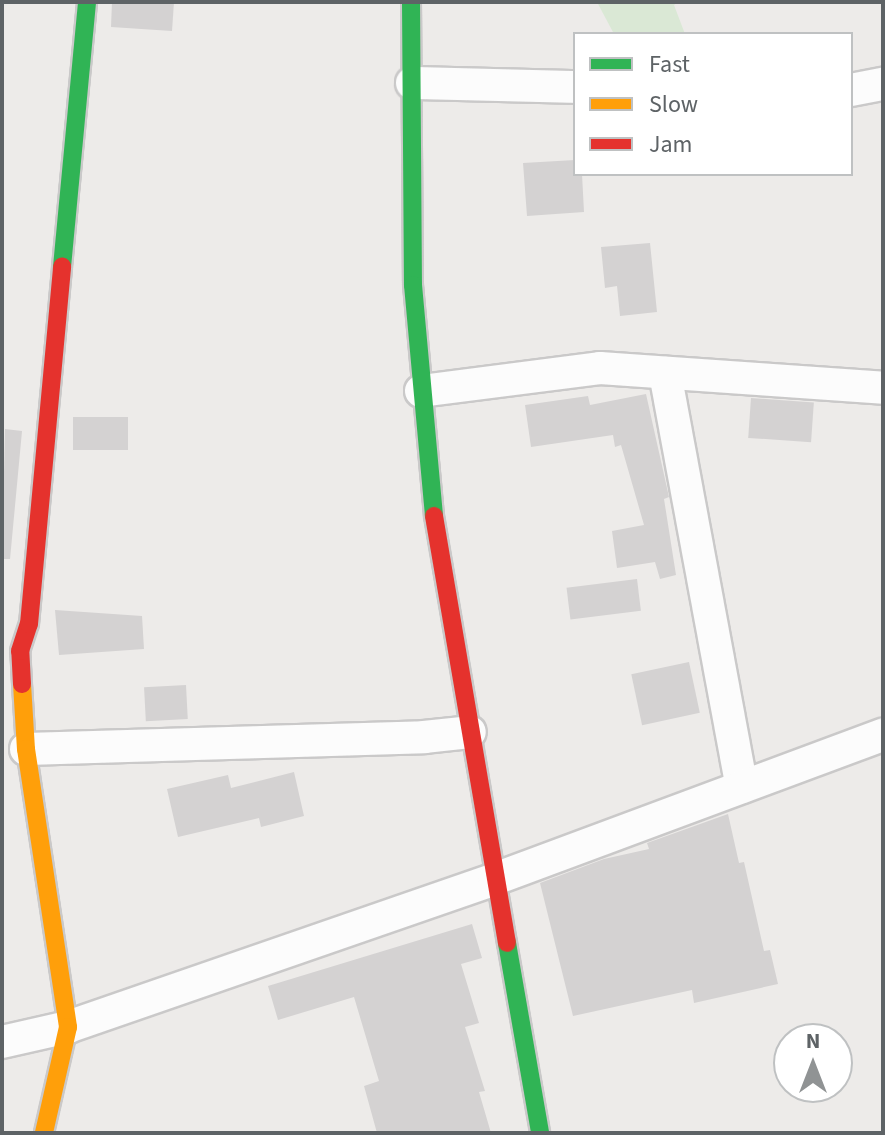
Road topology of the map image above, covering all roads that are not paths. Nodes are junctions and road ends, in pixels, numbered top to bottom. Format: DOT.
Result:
graph roads {
  1 [pos="87,2"];
  2 [pos="411,2"];
  3 [pos="412,83"];
  4 [pos="883,84"];
  5 [pos="573,87"];
  6 [pos="853,90"];
  7 [pos="665,373"];
  8 [pos="883,388"];
  9 [pos="421,391"];
  10 [pos="11,650"];
  11 [pos="470,732"];
  12 [pos="883,735"];
  13 [pos="26,749"];
  14 [pos="742,787"];
  15 [pos="495,879"];
  16 [pos="68,1027"];
  17 [pos="2,1042"];
  18 [pos="44,1133"];
  19 [pos="540,1133"];
  1 -- 10 [label="street"];
  2 -- 3 [label="street"];
  3 -- 5 [label="street"];
  3 -- 9 [label="street"];
  4 -- 6 [label="street"];
  7 -- 8 [label="street"];
  7 -- 9 [label="street"];
  7 -- 14 [label="street"];
  9 -- 11 [label="street"];
  10 -- 13 [label="street"];
  11 -- 13 [label="street"];
  11 -- 15 [label="street"];
  12 -- 14 [label="street"];
  13 -- 16 [label="street"];
  14 -- 15 [label="street"];
  15 -- 16 [label="street"];
  15 -- 19 [label="street"];
  16 -- 17 [label="street"];
  16 -- 18 [label="street"];
}
